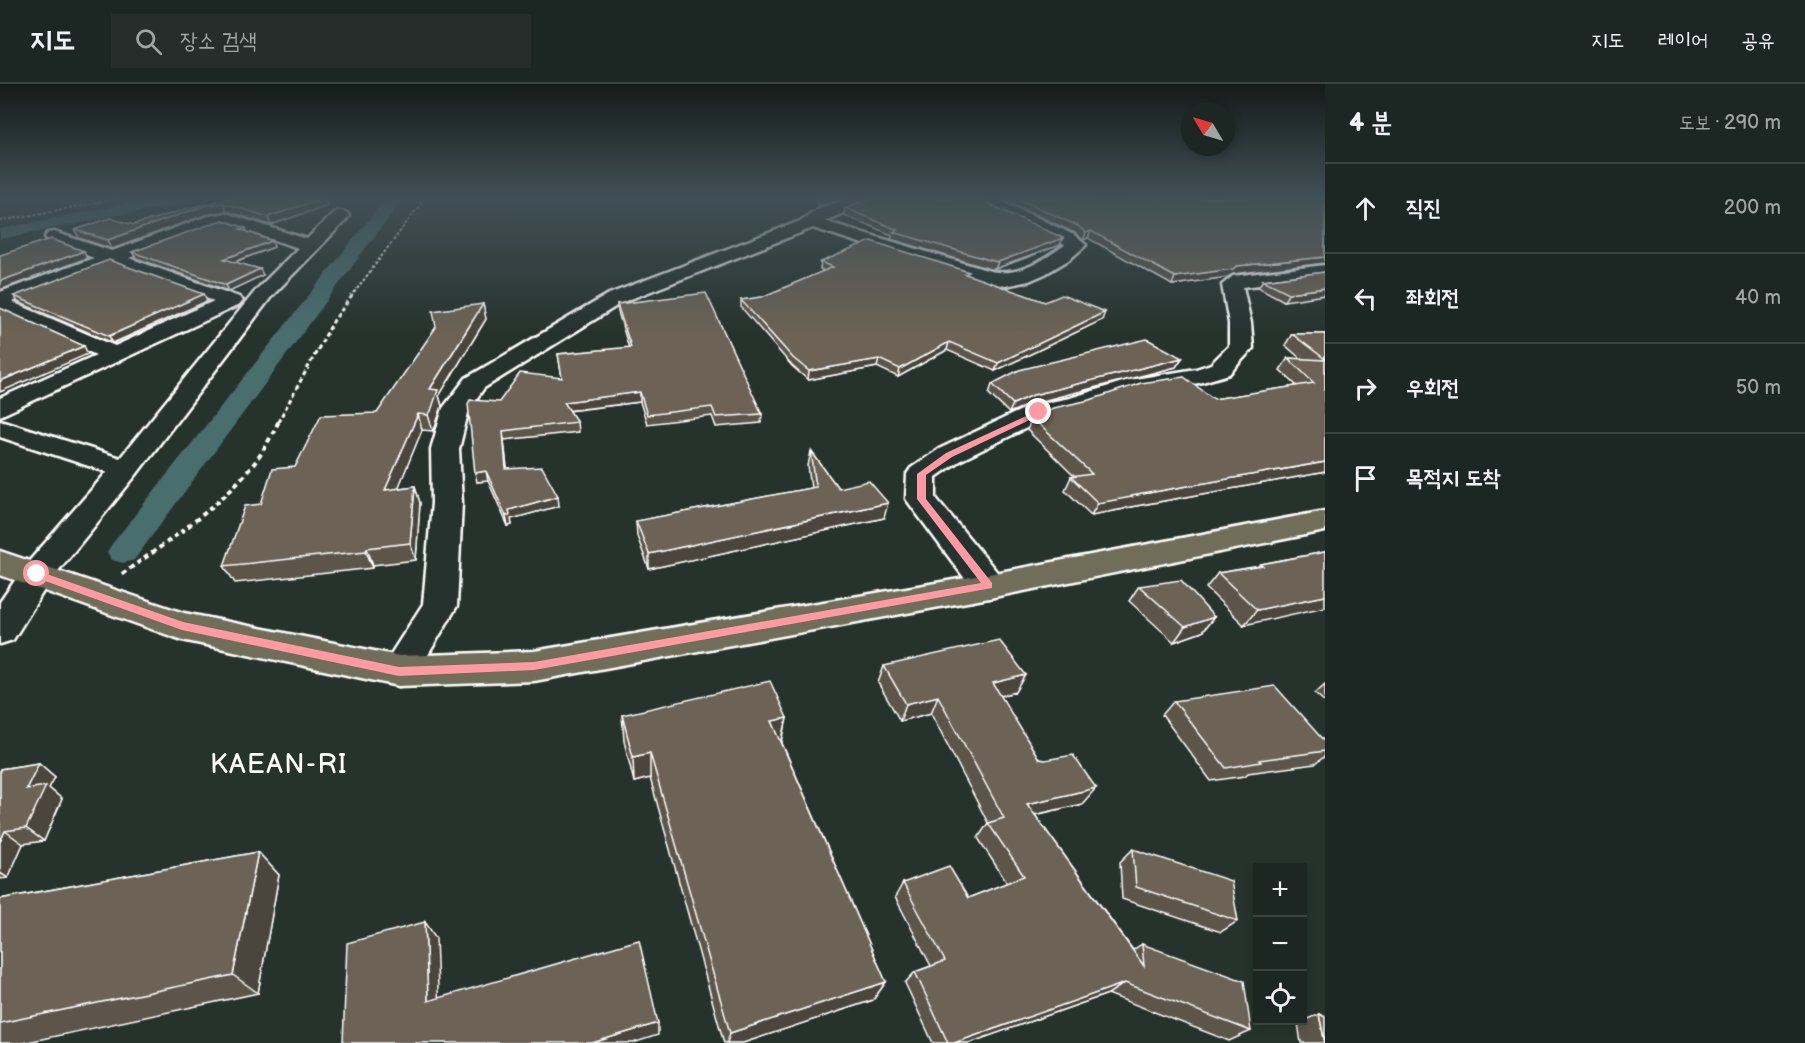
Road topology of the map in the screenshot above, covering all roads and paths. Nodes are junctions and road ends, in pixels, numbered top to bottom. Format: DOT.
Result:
graph roads {
  1 [pos="70,243"];
  2 [pos="152,243"];
  3 [pos="299,243"];
  4 [pos="312,243"];
  5 [pos="392,243"];
  6 [pos="757,243"];
  7 [pos="876,243"];
  8 [pos="1074,243"];
  9 [pos="309,246"];
  10 [pos="112,258"];
  11 [pos="1325,271"];
  12 [pos="0,299"];
  13 [pos="0,304"];
  14 [pos="114,354"];
  15 [pos="0,408"];
  16 [pos="0,428"];
  17 [pos="126,469"];
  18 [pos="1325,521"];
  19 [pos="0,563"];
  20 [pos="37,574"];
  21 [pos="988,586"];
  22 [pos="100,596"];
  23 [pos="0,630"];
  24 [pos="399,671"];
  1 -- 10 [label="street"];
  2 -- 10 [label="street"];
  3 -- 9 [label="street"];
  4 -- 9 [label="street"];
  5 -- 22 [label="path"];
  6 -- 24 [label="street"];
  7 -- 8 [label="street"];
  9 -- 17 [label="street"];
  10 -- 12 [label="street"];
  10 -- 14 [label="street"];
  11 -- 21 [label="street"];
  13 -- 14 [label="street"];
  14 -- 15 [label="street"];
  16 -- 17 [label="street"];
  17 -- 20 [label="street"];
  18 -- 21 [label="main road"];
  19 -- 20 [label="main road"];
  20 -- 22 [label="main road"];
  20 -- 23 [label="street"];
  21 -- 24 [label="main road"];
  22 -- 24 [label="main road"];
}
